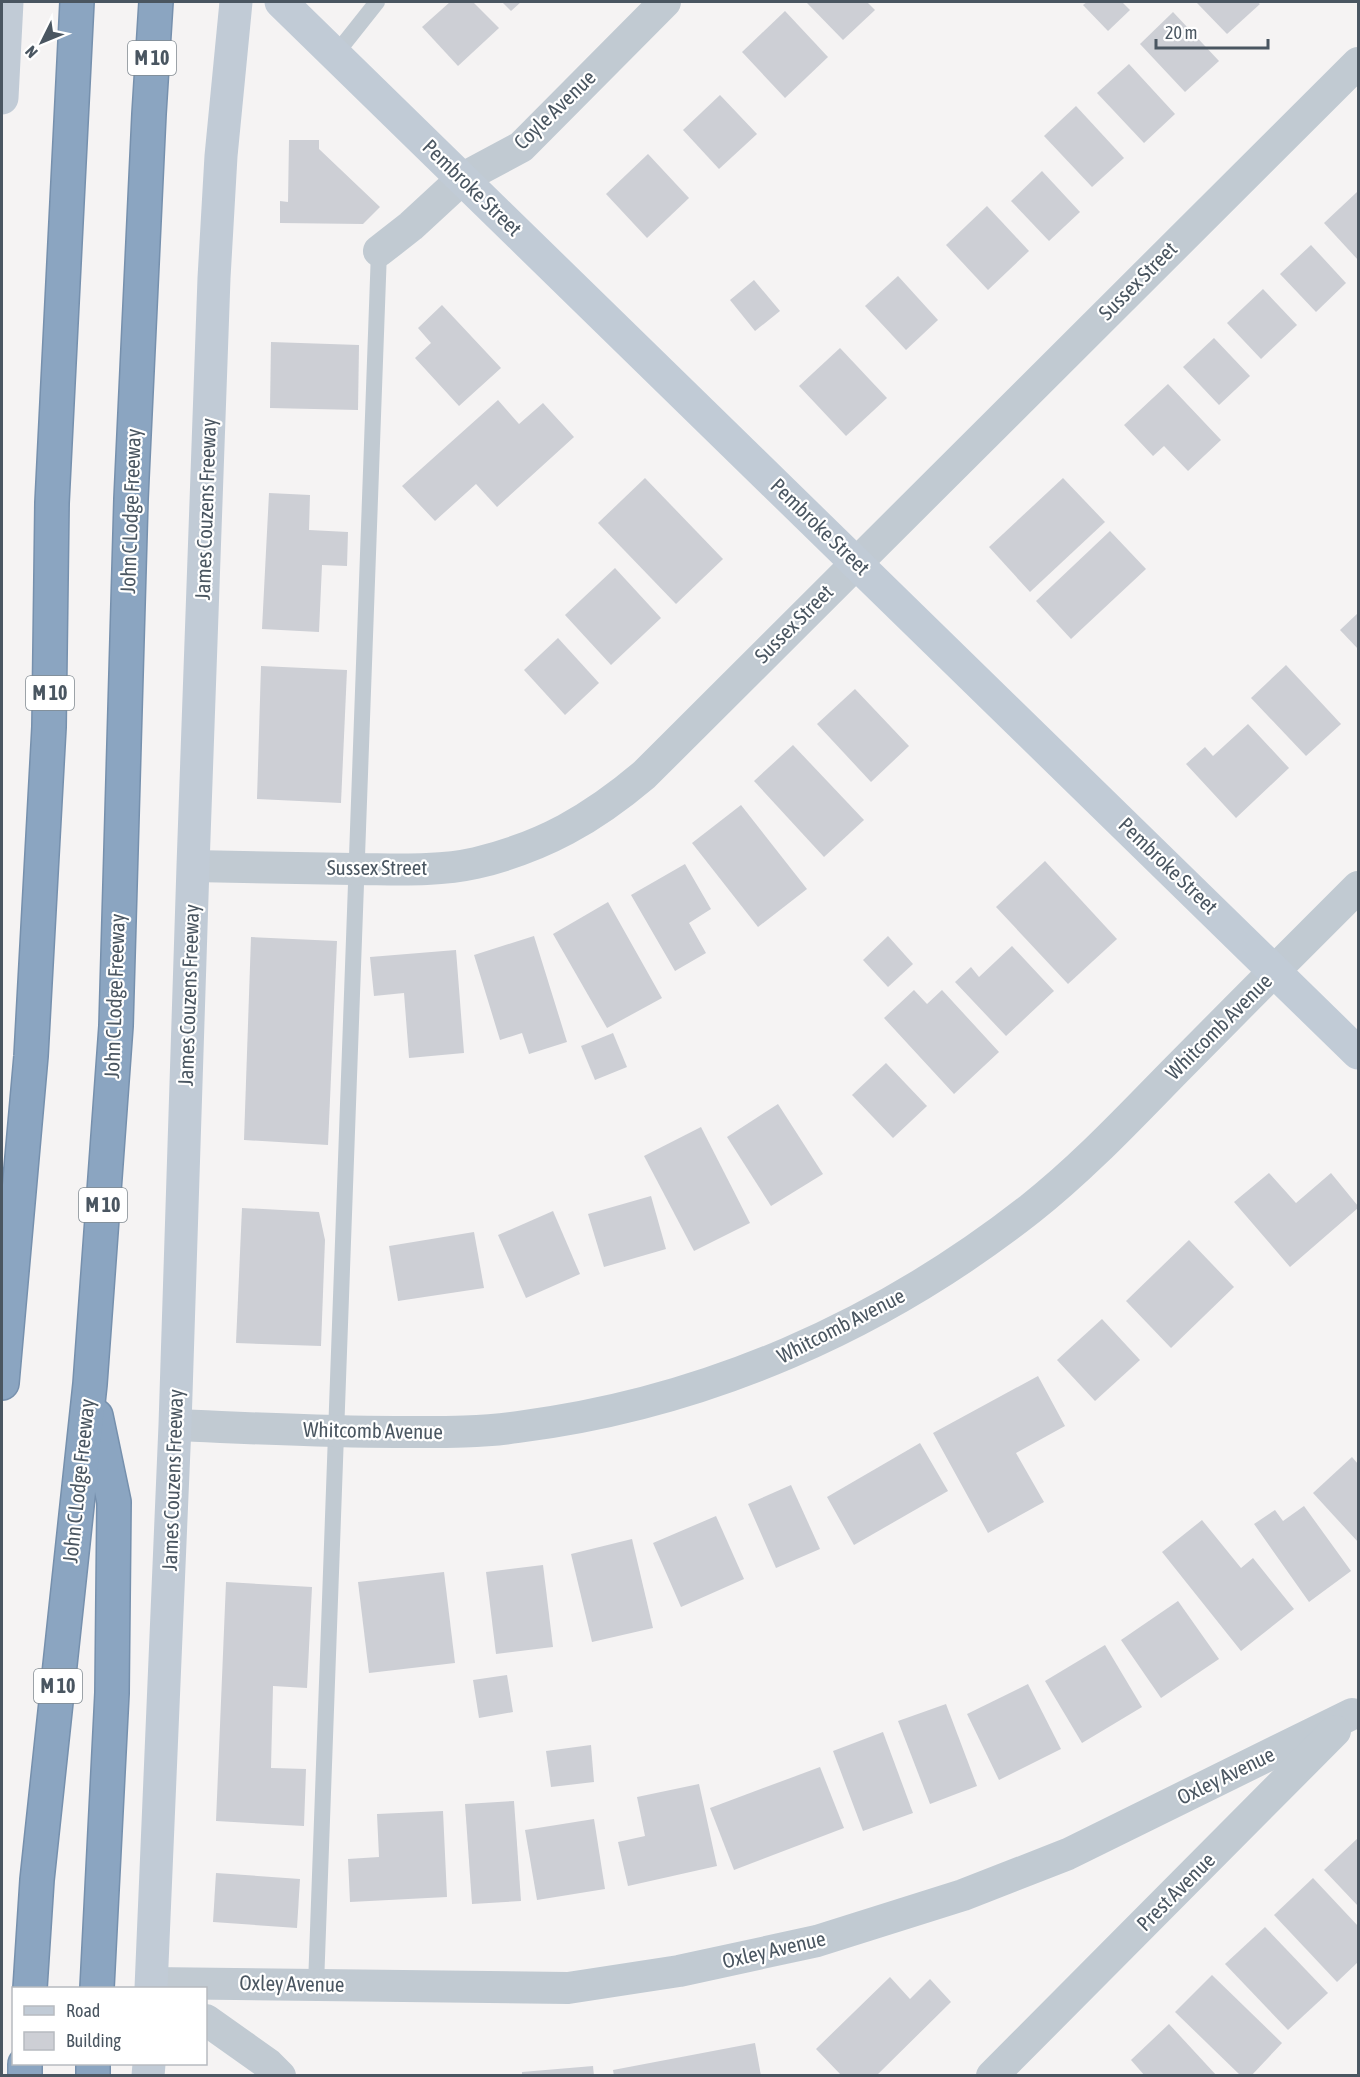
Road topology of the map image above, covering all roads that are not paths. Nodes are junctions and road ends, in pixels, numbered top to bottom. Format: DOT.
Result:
graph roads {
  1 [pos="7,2"];
  2 [pos="77,2"];
  3 [pos="156,2"];
  4 [pos="236,2"];
  5 [pos="281,2"];
  6 [pos="378,2"];
  7 [pos="665,2"];
  8 [pos="335,55"];
  9 [pos="1359,63"];
  10 [pos="2,98"];
  11 [pos="463,178"];
  12 [pos="378,250"];
  13 [pos="856,562"];
  14 [pos="193,866"];
  15 [pos="356,869"];
  16 [pos="1359,887"];
  17 [pos="1274,971"];
  18 [pos="1359,1053"];
  19 [pos="2,1383"];
  20 [pos="90,1384"];
  21 [pos="175,1425"];
  22 [pos="336,1432"];
  23 [pos="1355,1710"];
  24 [pos="316,1985"];
  25 [pos="30,1987"];
  26 [pos="97,1987"];
  27 [pos="154,1987"];
  28 [pos="207,2021"];
  29 [pos="280,2076"];
  30 [pos="992,2076"];
  1 -- 10 [label="main road"];
  2 -- 19 [label="highway, M 10"];
  3 -- 20 [label="highway, John C Lodge Freeway / M 10"];
  4 -- 14 [label="main road, James Couzens Freeway"];
  5 -- 8 [label="main road, Pembroke Street"];
  6 -- 8 [label="lane"];
  7 -- 11 [label="street, Coyle Avenue"];
  8 -- 11 [label="main road, Pembroke Street"];
  9 -- 13 [label="street, Sussex Street"];
  11 -- 12 [label="street, Coyle Avenue"];
  11 -- 13 [label="main road, Pembroke Street"];
  12 -- 15 [label="lane"];
  13 -- 15 [label="street, Sussex Street"];
  13 -- 17 [label="main road, Pembroke Street"];
  14 -- 15 [label="street, Sussex Street"];
  14 -- 21 [label="main road, James Couzens Freeway"];
  15 -- 22 [label="lane"];
  16 -- 17 [label="street, Whitcomb Avenue"];
  17 -- 18 [label="main road, Pembroke Street"];
  17 -- 22 [label="street, Whitcomb Avenue"];
  20 -- 25 [label="highway, John C Lodge Freeway / M 10"];
  20 -- 26 [label="highway"];
  21 -- 22 [label="street, Whitcomb Avenue"];
  21 -- 27 [label="main road, James Couzens Freeway"];
  22 -- 24 [label="lane"];
  23 -- 24 [label="street, Oxley Avenue"];
  23 -- 30 [label="street, Prest Avenue"];
  24 -- 27 [label="street, Oxley Avenue"];
  28 -- 29 [label="street"];
}
